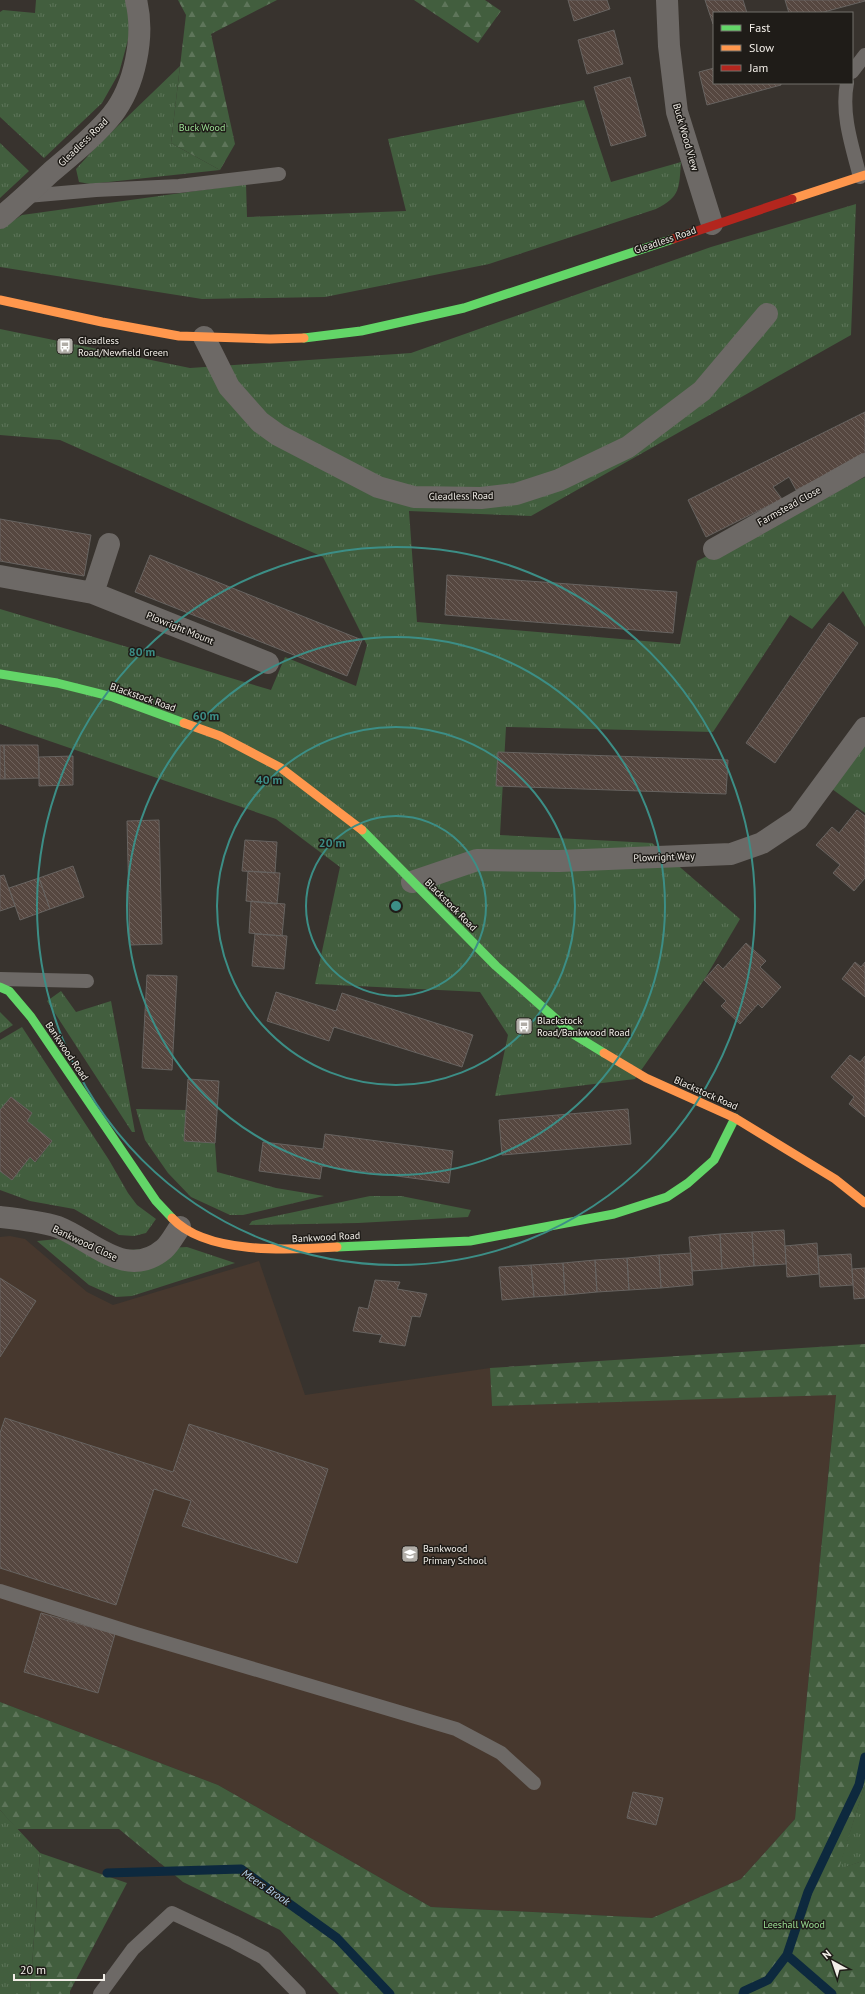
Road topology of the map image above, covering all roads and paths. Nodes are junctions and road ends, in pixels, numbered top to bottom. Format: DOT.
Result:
graph roads {
  1 [pos="136,0"];
  2 [pos="667,0"];
  3 [pos="865,55"];
  4 [pos="853,71"];
  5 [pos="847,84"];
  6 [pos="279,174"];
  7 [pos="862,176"];
  8 [pos="27,196"];
  9 [pos="0,218"];
  10 [pos="712,224"];
  11 [pos="0,300"];
  12 [pos="767,314"];
  13 [pos="204,337"];
  14 [pos="865,464"];
  15 [pos="108,544"];
  16 [pos="714,549"];
  17 [pos="0,576"];
  18 [pos="93,593"];
  19 [pos="268,664"];
  20 [pos="0,674"];
  21 [pos="865,728"];
  22 [pos="412,882"];
  23 [pos="0,979"];
  24 [pos="87,981"];
  25 [pos="0,987"];
  26 [pos="735,1118"];
  27 [pos="865,1202"];
  28 [pos="0,1217"];
  29 [pos="180,1227"];
  30 [pos="0,1591"];
  31 [pos="534,1783"];
  32 [pos="100,1994"];
  33 [pos="299,1994"];
  1 -- 8 [label="street, Gleadless Road"];
  2 -- 10 [label="street, Buck Wood View"];
  3 -- 4 [label="lane"];
  5 -- 7 [label="lane"];
  6 -- 8 [label="lane"];
  7 -- 10 [label="street, Gleadless Road"];
  8 -- 9 [label="street, Gleadless Road"];
  10 -- 13 [label="street, Gleadless Road"];
  11 -- 13 [label="street, Gleadless Road"];
  12 -- 13 [label="street, Gleadless Road"];
  14 -- 16 [label="street, Farmstead Close"];
  15 -- 18 [label="street"];
  17 -- 18 [label="street, Plowright Mount"];
  18 -- 19 [label="street, Plowright Mount"];
  20 -- 22 [label="street, Blackstock Road"];
  21 -- 22 [label="street, Plowright Way"];
  22 -- 26 [label="street, Blackstock Road"];
  23 -- 24 [label="lane"];
  25 -- 29 [label="street, Bankwood Road"];
  26 -- 27 [label="street, Blackstock Road"];
  26 -- 29 [label="street, Bankwood Road"];
  28 -- 29 [label="street, Bankwood Close"];
  30 -- 31 [label="lane"];
  32 -- 33 [label="lane"];
}
